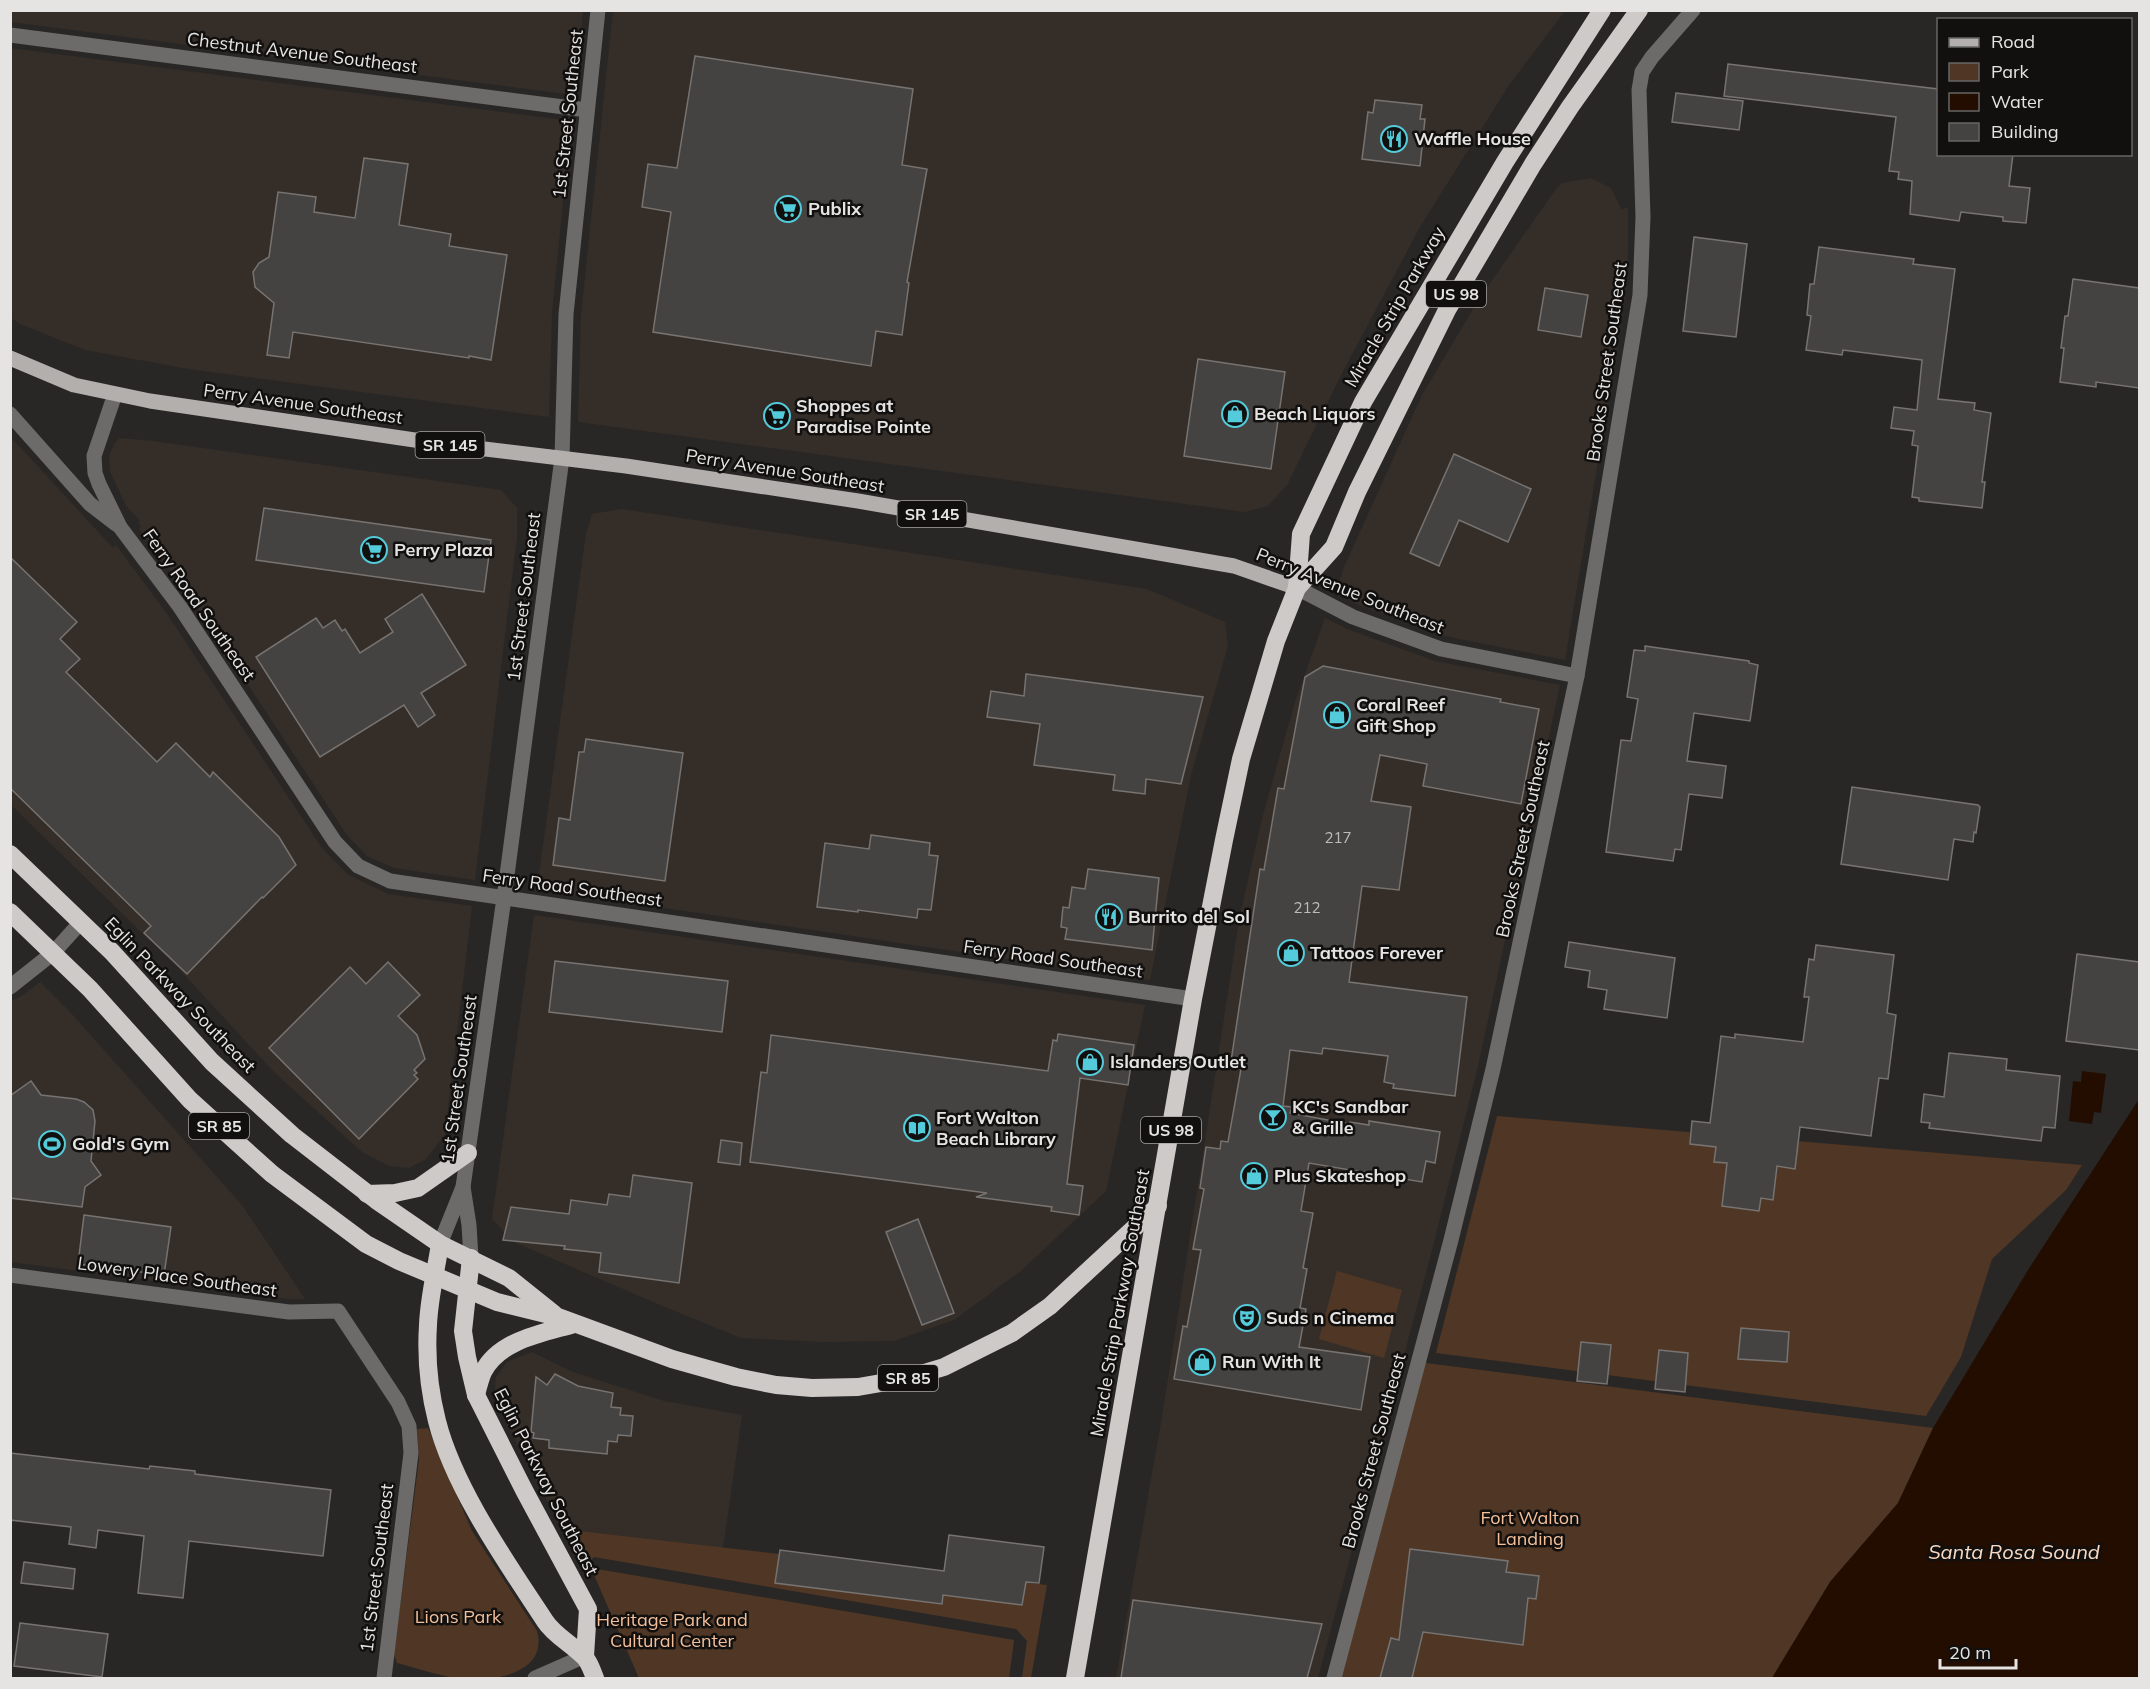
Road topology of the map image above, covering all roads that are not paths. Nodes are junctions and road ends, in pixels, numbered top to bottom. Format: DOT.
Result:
graph roads {
  1 [pos="598,10"];
  2 [pos="1602,10"];
  3 [pos="1639,10"];
  4 [pos="1693,10"];
  5 [pos="10,35"];
  6 [pos="587,110"];
  7 [pos="10,358"];
  8 [pos="115,394"];
  9 [pos="10,414"];
  10 [pos="562,458"];
  11 [pos="120,527"];
  12 [pos="1297,588"];
  13 [pos="1577,676"];
  14 [pos="10,854"];
  15 [pos="504,898"];
  16 [pos="10,912"];
  17 [pos="81,922"];
  18 [pos="53,953"];
  19 [pos="10,987"];
  20 [pos="1193,999"];
  21 [pos="468,1153"];
  22 [pos="463,1187"];
  23 [pos="367,1194"];
  24 [pos="1158,1206"];
  25 [pos="440,1244"];
  26 [pos="471,1258"];
  27 [pos="10,1275"];
  28 [pos="435,1277"];
  29 [pos="467,1290"];
  30 [pos="566,1320"];
  31 [pos="476,1395"];
  32 [pos="409,1426"];
  33 [pos="585,1656"];
  34 [pos="388,1678"];
  35 [pos="535,1678"];
  36 [pos="596,1678"];
  37 [pos="1075,1678"];
  38 [pos="1334,1678"];
  1 -- 6 [label="street, 1st Street Southeast"];
  2 -- 12 [label="highway, Miracle Strip Parkway / US 98"];
  3 -- 12 [label="highway, US 98"];
  4 -- 13 [label="street, Brooks Street Southeast"];
  5 -- 6 [label="street, Chestnut Avenue Southeast"];
  6 -- 10 [label="street, 1st Street Southeast"];
  7 -- 8 [label="main road, Perry Avenue Southeast / SR 145"];
  8 -- 10 [label="main road, Perry Avenue Southeast / SR 145"];
  8 -- 11 [label="street, Ferry Road Southeast"];
  9 -- 11 [label="street, Ferry Road Southeast"];
  10 -- 12 [label="main road, Perry Avenue Southeast / SR 145"];
  10 -- 15 [label="street, 1st Street Southeast"];
  11 -- 15 [label="street, Ferry Road Southeast"];
  12 -- 13 [label="street, Perry Avenue Southeast"];
  12 -- 20 [label="highway, Miracle Strip Parkway Southeast / US 98"];
  13 -- 38 [label="street, Brooks Street Southeast"];
  14 -- 17 [label="highway, Eglin Parkway Southeast / SR 85"];
  15 -- 20 [label="street, Ferry Road Southeast"];
  15 -- 21 [label="street, 1st Street Southeast"];
  16 -- 18 [label="highway, SR 85"];
  17 -- 18 [label="street"];
  17 -- 23 [label="highway, Eglin Parkway Southeast / SR 85"];
  18 -- 19 [label="street"];
  18 -- 28 [label="highway, SR 85"];
  20 -- 24 [label="highway, Miracle Strip Parkway Southeast / US 98"];
  21 -- 22 [label="street, 1st Street Southeast"];
  21 -- 23 [label="highway"];
  22 -- 25 [label="street"];
  22 -- 26 [label="street, Eglin Parkway Southeast"];
  23 -- 25 [label="highway, Eglin Parkway Southeast / SR 85"];
  24 -- 30 [label="highway, SR 85"];
  24 -- 37 [label="highway, Miracle Strip Parkway Southeast / US 98"];
  25 -- 26 [label="highway, Eglin Parkway Southeast / SR 85"];
  25 -- 28 [label="highway"];
  26 -- 29 [label="highway, Eglin Parkway Southeast"];
  26 -- 30 [label="highway, Eglin Parkway Southeast / SR 85"];
  27 -- 32 [label="street, Lowery Place Southeast"];
  28 -- 29 [label="highway, SR 85"];
  28 -- 33 [label="highway"];
  29 -- 30 [label="highway, SR 85"];
  29 -- 31 [label="highway, Eglin Parkway Southeast"];
  30 -- 31 [label="highway"];
  31 -- 33 [label="highway, Eglin Parkway Southeast"];
  32 -- 34 [label="street, 1st Street Southeast"];
  33 -- 35 [label="street"];
  33 -- 36 [label="highway"];
}
